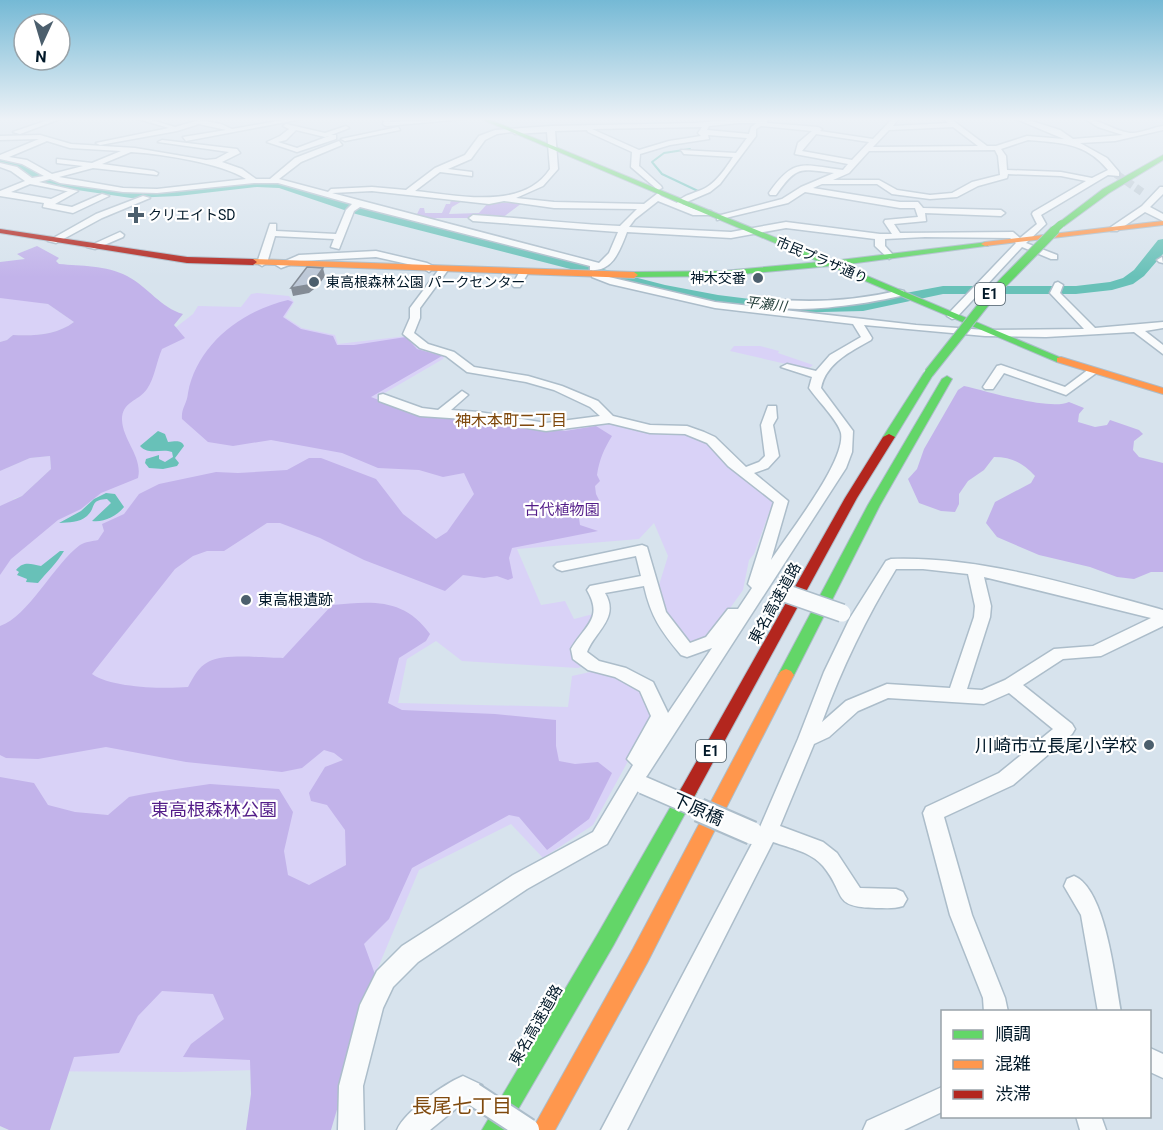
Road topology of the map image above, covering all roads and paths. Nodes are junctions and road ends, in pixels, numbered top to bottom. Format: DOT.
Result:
graph roads {
  1 [pos="18,172"];
  2 [pos="43,172"];
  3 [pos="67,172"];
  4 [pos="145,172"];
  5 [pos="157,172"];
  6 [pos="240,172"];
  7 [pos="282,172"];
  8 [pos="436,172"];
  9 [pos="456,172"];
  10 [pos="552,172"];
  11 [pos="610,172"];
  12 [pos="639,172"];
  13 [pos="727,172"];
  14 [pos="790,172"];
  15 [pos="843,172"];
  16 [pos="1004,172"];
  17 [pos="1115,172"];
  18 [pos="1138,172"];
  19 [pos="1156,172"];
  20 [pos="154,173"];
  21 [pos="469,174"];
  22 [pos="50,176"];
  23 [pos="1092,180"];
  24 [pos="254,181"];
  25 [pos="31,182"];
  26 [pos="820,182"];
  27 [pos="272,183"];
  28 [pos="117,189"];
  29 [pos="804,189"];
  30 [pos="1163,189"];
  31 [pos="74,191"];
  32 [pos="1,192"];
  33 [pos="773,193"];
  34 [pos="1143,193"];
  35 [pos="658,194"];
  36 [pos="415,195"];
  37 [pos="954,195"];
  38 [pos="105,196"];
  39 [pos="146,198"];
  40 [pos="504,199"];
  41 [pos="966,199"];
  42 [pos="1152,200"];
  43 [pos="52,202"];
  44 [pos="681,202"];
  45 [pos="976,203"];
  46 [pos="360,204"];
  47 [pos="645,207"];
  48 [pos="1145,208"];
  49 [pos="350,210"];
  50 [pos="921,210"];
  51 [pos="1001,213"];
  52 [pos="714,215"];
  53 [pos="473,218"];
  54 [pos="1163,218"];
  55 [pos="1010,219"];
  56 [pos="1163,223"];
  57 [pos="786,225"];
  58 [pos="839,225"];
  59 [pos="1114,229"];
  60 [pos="624,230"];
  61 [pos="0,231"];
  62 [pos="750,231"];
  63 [pos="120,235"];
  64 [pos="897,235"];
  65 [pos="339,237"];
  66 [pos="880,237"];
  67 [pos="53,241"];
  68 [pos="1020,241"];
  69 [pos="92,247"];
  70 [pos="333,255"];
  71 [pos="889,256"];
  72 [pos="1054,257"];
  73 [pos="262,263"];
  74 [pos="827,263"];
  75 [pos="281,265"];
  76 [pos="436,270"];
  77 [pos="588,271"];
  78 [pos="639,276"];
  79 [pos="1057,289"];
  80 [pos="905,295"];
  81 [pos="1009,297"];
  82 [pos="714,299"];
  83 [pos="996,312"];
  84 [pos="952,316"];
  85 [pos="856,322"];
  86 [pos="1163,325"];
  87 [pos="1136,329"];
  88 [pos="1092,332"];
  89 [pos="995,333"];
  90 [pos="971,345"];
  91 [pos="1163,351"];
  92 [pos="787,367"];
  93 [pos="1093,371"];
  94 [pos="817,375"];
  95 [pos="950,375"];
  96 [pos="989,387"];
  97 [pos="1163,392"];
  98 [pos="462,395"];
  99 [pos="383,398"];
  100 [pos="772,409"];
  101 [pos="441,413"];
  102 [pos="609,419"];
  103 [pos="744,471"];
  104 [pos="562,566"];
  105 [pos="975,570"];
  106 [pos="650,580"];
  107 [pos="771,589"];
  108 [pos="850,615"];
  109 [pos="1163,617"];
  110 [pos="1011,685"];
  111 [pos="956,696"];
  112 [pos="807,739"];
  113 [pos="637,781"];
  114 [pos="762,834"];
  115 [pos="1074,886"];
  116 [pos="896,899"];
  117 [pos="999,1007"];
  118 [pos="1110,1010"];
  119 [pos="941,1099"];
  120 [pos="351,1130"];
  121 [pos="410,1130"];
  122 [pos="493,1130"];
  123 [pos="528,1130"];
  124 [pos="543,1130"];
  125 [pos="614,1130"];
  126 [pos="876,1130"];
  1 -- 25 [label="street"];
  2 -- 22 [label="street"];
  3 -- 22 [label="street"];
  4 -- 20 [label="street"];
  5 -- 20 [label="street"];
  6 -- 24 [label="street"];
  7 -- 27 [label="street"];
  8 -- 36 [label="street"];
  9 -- 21 [label="street"];
  10 -- 40 [label="street"];
  11 -- 44 [label="main road, 市民プラザ通り"];
  12 -- 35 [label="street"];
  13 -- 44 [label="street"];
  14 -- 33 [label="street"];
  15 -- 26 [label="street"];
  16 -- 23 [label="street"];
  16 -- 37 [label="street"];
  17 -- 23 [label="street"];
  18 -- 122 [label="main road, 東名高速道路 / E1, bridge"];
  19 -- 81 [label="main road, E1"];
  20 -- 28 [label="street"];
  22 -- 25 [label="street"];
  22 -- 28 [label="street"];
  23 -- 68 [label="street"];
  24 -- 27 [label="street"];
  24 -- 28 [label="street"];
  25 -- 31 [label="street"];
  25 -- 32 [label="street"];
  26 -- 29 [label="street"];
  26 -- 37 [label="street"];
  27 -- 36 [label="street"];
  27 -- 39 [label="street"];
  27 -- 46 [label="street"];
  27 -- 49 [label="street"];
  29 -- 50 [label="street"];
  29 -- 52 [label="street"];
  30 -- 42 [label="street"];
  31 -- 38 [label="street"];
  31 -- 43 [label="street"];
  32 -- 43 [label="street"];
  34 -- 42 [label="street"];
  35 -- 47 [label="street"];
  35 -- 52 [label="street"];
  36 -- 40 [label="street"];
  37 -- 41 [label="street"];
  38 -- 39 [label="street"];
  38 -- 43 [label="street"];
  39 -- 67 [label="street"];
  40 -- 47 [label="street"];
  42 -- 48 [label="street"];
  44 -- 52 [label="main road, 市民プラザ通り"];
  45 -- 51 [label="street"];
  46 -- 49 [label="street"];
  46 -- 77 [label="street"];
  47 -- 60 [label="street"];
  48 -- 54 [label="street"];
  48 -- 59 [label="street"];
  49 -- 65 [label="street"];
  50 -- 51 [label="street"];
  50 -- 64 [label="street"];
  51 -- 55 [label="street"];
  52 -- 62 [label="main road, 市民プラザ通り"];
  53 -- 60 [label="street"];
  56 -- 59 [label="main road"];
  57 -- 58 [label="street"];
  57 -- 62 [label="street"];
  57 -- 66 [label="street"];
  59 -- 68 [label="main road"];
  60 -- 62 [label="street"];
  60 -- 77 [label="street"];
  61 -- 67 [label="main road"];
  62 -- 74 [label="main road, 市民プラザ通り"];
  63 -- 69 [label="street"];
  64 -- 66 [label="street"];
  64 -- 68 [label="street"];
  65 -- 70 [label="street"];
  65 -- 73 [label="street"];
  66 -- 71 [label="street"];
  67 -- 69 [label="main road"];
  68 -- 71 [label="main road"];
  68 -- 72 [label="street"];
  68 -- 84 [label="street"];
  69 -- 73 [label="main road"];
  70 -- 75 [label="street"];
  70 -- 76 [label="street"];
  71 -- 74 [label="main road"];
  73 -- 75 [label="main road"];
  74 -- 78 [label="main road"];
  74 -- 80 [label="main road, 市民プラザ通り"];
  75 -- 76 [label="main road"];
  76 -- 77 [label="main road"];
  76 -- 102 [label="street"];
  77 -- 78 [label="main road"];
  77 -- 82 [label="street"];
  78 -- 82 [label="street"];
  79 -- 88 [label="street"];
  80 -- 82 [label="street"];
  80 -- 84 [label="main road, 市民プラザ通り"];
  82 -- 85 [label="street"];
  83 -- 90 [label="main road, E1"];
  84 -- 89 [label="main road, 市民プラザ通り"];
  85 -- 89 [label="street"];
  85 -- 94 [label="street"];
  86 -- 87 [label="street"];
  87 -- 88 [label="street"];
  87 -- 91 [label="street"];
  88 -- 89 [label="street"];
  89 -- 93 [label="main road, 市民プラザ通り"];
  92 -- 94 [label="street"];
  93 -- 96 [label="street"];
  93 -- 97 [label="main road, 市民プラザ通り"];
  94 -- 107 [label="street"];
  95 -- 124 [label="main road, E1"];
  98 -- 101 [label="street"];
  99 -- 101 [label="street"];
  100 -- 103 [label="street"];
  101 -- 102 [label="street"];
  102 -- 103 [label="street"];
  103 -- 107 [label="street"];
  104 -- 106 [label="street"];
  105 -- 108 [label="street"];
  105 -- 109 [label="street"];
  105 -- 111 [label="street"];
  106 -- 107 [label="street"];
  106 -- 113 [label="street"];
  107 -- 108 [label="street, bridge"];
  107 -- 113 [label="street"];
  108 -- 112 [label="street"];
  109 -- 110 [label="street"];
  110 -- 111 [label="street"];
  110 -- 117 [label="street"];
  111 -- 112 [label="street"];
  112 -- 114 [label="street"];
  113 -- 114 [label="street, 下原橋, bridge"];
  113 -- 120 [label="street"];
  114 -- 116 [label="street, 下原橋"];
  114 -- 125 [label="street"];
  115 -- 118 [label="street"];
  119 -- 126 [label="street"];
  121 -- 123 [label="street, bridge"];
}
